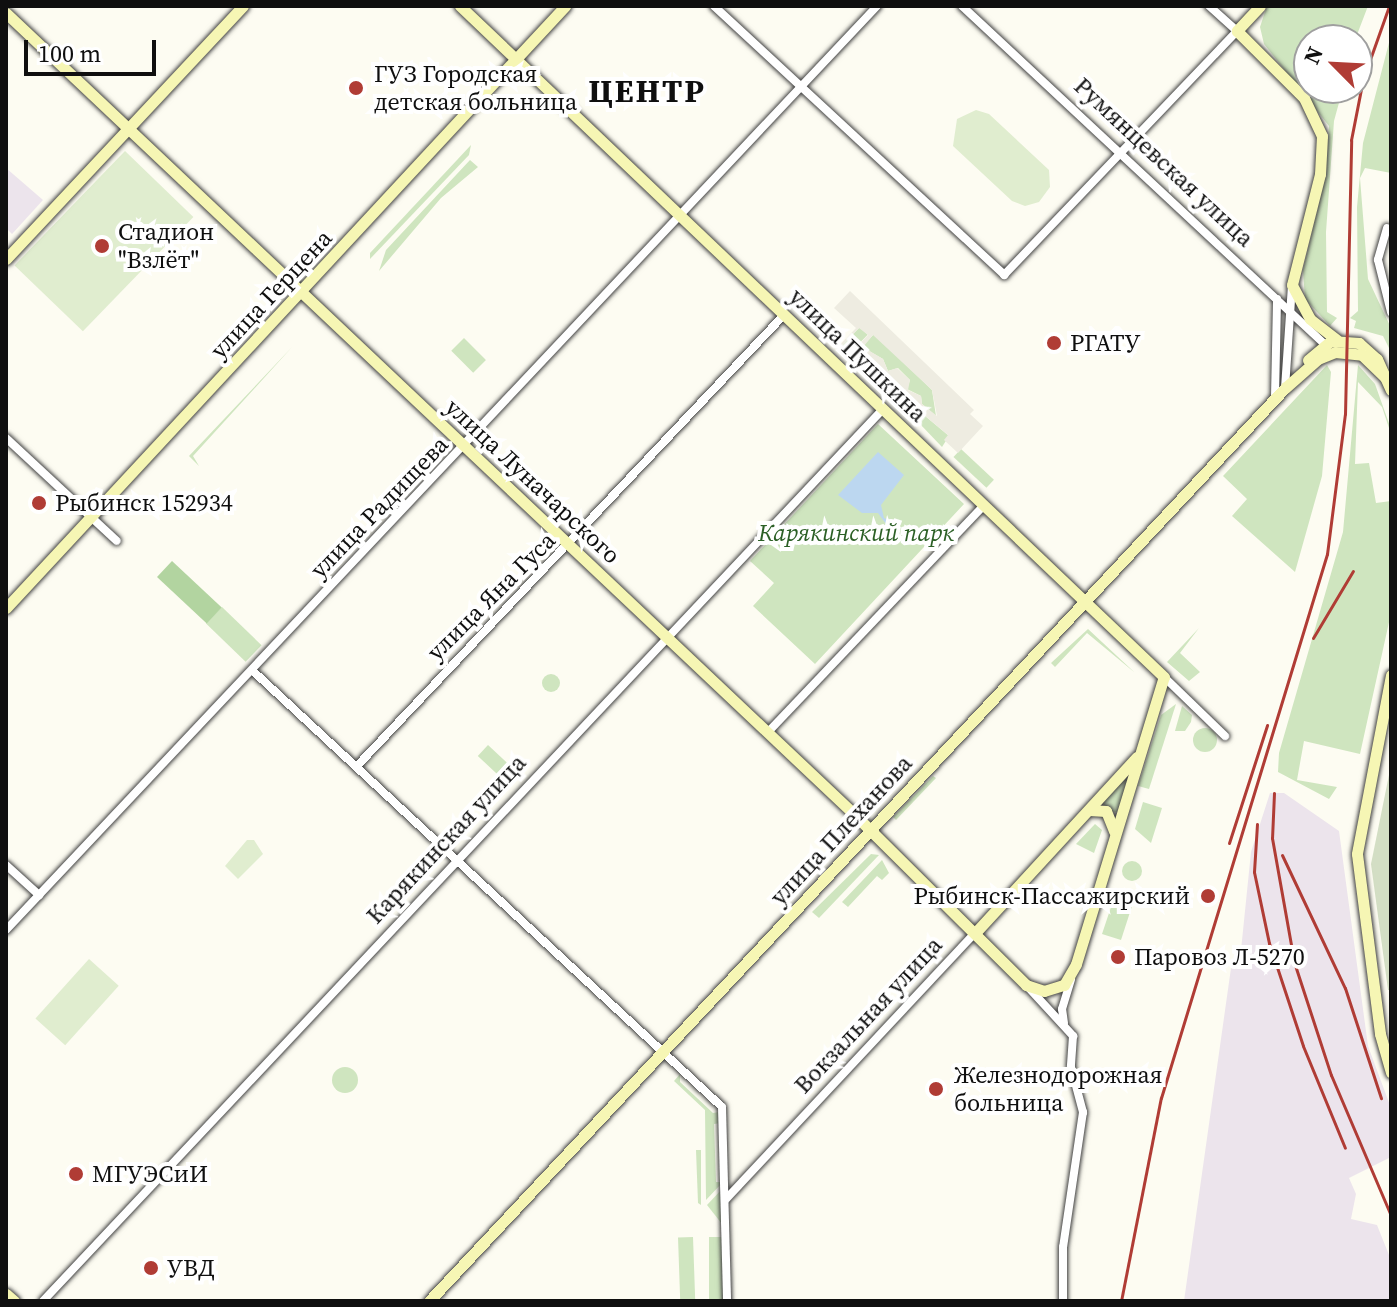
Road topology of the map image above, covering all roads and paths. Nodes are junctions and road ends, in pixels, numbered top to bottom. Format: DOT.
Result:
graph roads {
  1 [pos="243,6"];
  2 [pos="460,6"];
  3 [pos="565,6"];
  4 [pos="714,6"];
  5 [pos="877,6"];
  6 [pos="962,6"];
  7 [pos="1209,6"];
  8 [pos="1260,6"];
  9 [pos="6,13"];
  10 [pos="1237,31"];
  11 [pos="517,61"];
  12 [pos="801,87"];
  13 [pos="128,129"];
  14 [pos="1121,152"];
  15 [pos="681,217"];
  16 [pos="1387,228"];
  17 [pos="6,259"];
  18 [pos="1292,285"];
  19 [pos="302,293"];
  20 [pos="1277,298"];
  21 [pos="1391,312"];
  22 [pos="1292,313"];
  23 [pos="784,315"];
  24 [pos="1324,344"];
  25 [pos="1336,346"];
  26 [pos="1285,388"];
  27 [pos="1391,390"];
  28 [pos="1274,399"];
  29 [pos="883,409"];
  30 [pos="6,438"];
  31 [pos="464,446"];
  32 [pos="984,505"];
  33 [pos="92,517"];
  34 [pos="117,541"];
  35 [pos="568,544"];
  36 [pos="1085,602"];
  37 [pos="6,608"];
  38 [pos="667,637"];
  39 [pos="253,671"];
  40 [pos="1391,675"];
  41 [pos="1164,677"];
  42 [pos="768,732"];
  43 [pos="1225,736"];
  44 [pos="1140,754"];
  45 [pos="357,766"];
  46 [pos="1089,810"];
  47 [pos="870,830"];
  48 [pos="1112,843"];
  49 [pos="457,859"];
  50 [pos="6,865"];
  51 [pos="39,895"];
  52 [pos="6,930"];
  53 [pos="975,933"];
  54 [pos="1076,964"];
  55 [pos="1026,985"];
  56 [pos="1066,1027"];
  57 [pos="662,1052"];
  58 [pos="1391,1072"];
  59 [pos="726,1199"];
  60 [pos="6,1294"];
  61 [pos="14,1301"];
  62 [pos="43,1301"];
  63 [pos="429,1301"];
  64 [pos="727,1301"];
  65 [pos="1063,1301"];
  1 -- 13 [label="street"];
  2 -- 11 [label="street, улица Пушкина"];
  3 -- 11 [label="street, улица Герцена"];
  4 -- 12 [label="street"];
  5 -- 12 [label="street, улица Радищева"];
  6 -- 14 [label="street, Румянцевская улица"];
  7 -- 10 [label="street"];
  8 -- 10 [label="street"];
  9 -- 13 [label="street, улица Луначарского"];
  10 -- 14 [label="street"];
  10 -- 18 [label="street"];
  11 -- 15 [label="street, улица Пушкина"];
  11 -- 19 [label="street, улица Герцена"];
  12 -- 14 [label="street"];
  12 -- 15 [label="street, улица Радищева"];
  13 -- 17 [label="street"];
  13 -- 19 [label="street, улица Луначарского"];
  14 -- 20 [label="street, Румянцевская улица"];
  15 -- 23 [label="street, улица Пушкина"];
  15 -- 31 [label="street, улица Радищева"];
  16 -- 21 [label="street"];
  18 -- 22 [label="street"];
  18 -- 25 [label="street"];
  19 -- 31 [label="street, улица Луначарского"];
  19 -- 33 [label="street, улица Герцена"];
  20 -- 22 [label="street, Румянцевская улица"];
  20 -- 28 [label="street"];
  22 -- 24 [label="street, Румянцевская улица"];
  22 -- 26 [label="street"];
  23 -- 29 [label="street, улица Пушкина"];
  23 -- 35 [label="street, улица Яна Гуса"];
  24 -- 25 [label="street"];
  24 -- 26 [label="street, улица Плеханова"];
  25 -- 26 [label="street, улица Плеханова"];
  25 -- 27 [label="street"];
  26 -- 28 [label="street, улица Плеханова"];
  28 -- 36 [label="street, улица Плеханова"];
  29 -- 32 [label="street, улица Пушкина"];
  29 -- 38 [label="street, Карякинская улица"];
  30 -- 33 [label="street"];
  31 -- 35 [label="street, улица Луначарского"];
  31 -- 39 [label="street, улица Радищева"];
  32 -- 36 [label="street, улица Пушкина"];
  32 -- 42 [label="street"];
  33 -- 34 [label="street"];
  33 -- 37 [label="street, улица Герцена"];
  35 -- 38 [label="street, улица Луначарского"];
  35 -- 45 [label="street, улица Яна Гуса"];
  36 -- 41 [label="street, улица Пушкина"];
  36 -- 47 [label="street, улица Плеханова"];
  38 -- 42 [label="street, улица Луначарского"];
  38 -- 49 [label="street, Карякинская улица"];
  39 -- 45 [label="street"];
  39 -- 51 [label="street, улица Радищева"];
  40 -- 58 [label="street"];
  41 -- 43 [label="street, улица Пушкина"];
  41 -- 44 [label="street"];
  42 -- 47 [label="street, улица Луначарского"];
  44 -- 46 [label="street, Вокзальная улица"];
  44 -- 48 [label="street"];
  45 -- 49 [label="street"];
  46 -- 48 [label="street"];
  46 -- 53 [label="street, Вокзальная улица"];
  47 -- 53 [label="street, улица Луначарского"];
  47 -- 57 [label="street, улица Плеханова"];
  48 -- 54 [label="street"];
  49 -- 57 [label="street"];
  49 -- 62 [label="street, Карякинская улица"];
  50 -- 51 [label="street"];
  51 -- 52 [label="street, улица Радищева"];
  53 -- 55 [label="street, улица Луначарского"];
  53 -- 59 [label="street, Вокзальная улица"];
  54 -- 55 [label="street"];
  54 -- 56 [label="street"];
  55 -- 56 [label="street"];
  56 -- 65 [label="street"];
  57 -- 59 [label="street"];
  57 -- 63 [label="street, улица Плеханова"];
  59 -- 64 [label="street"];
  60 -- 61 [label="street"];
}
